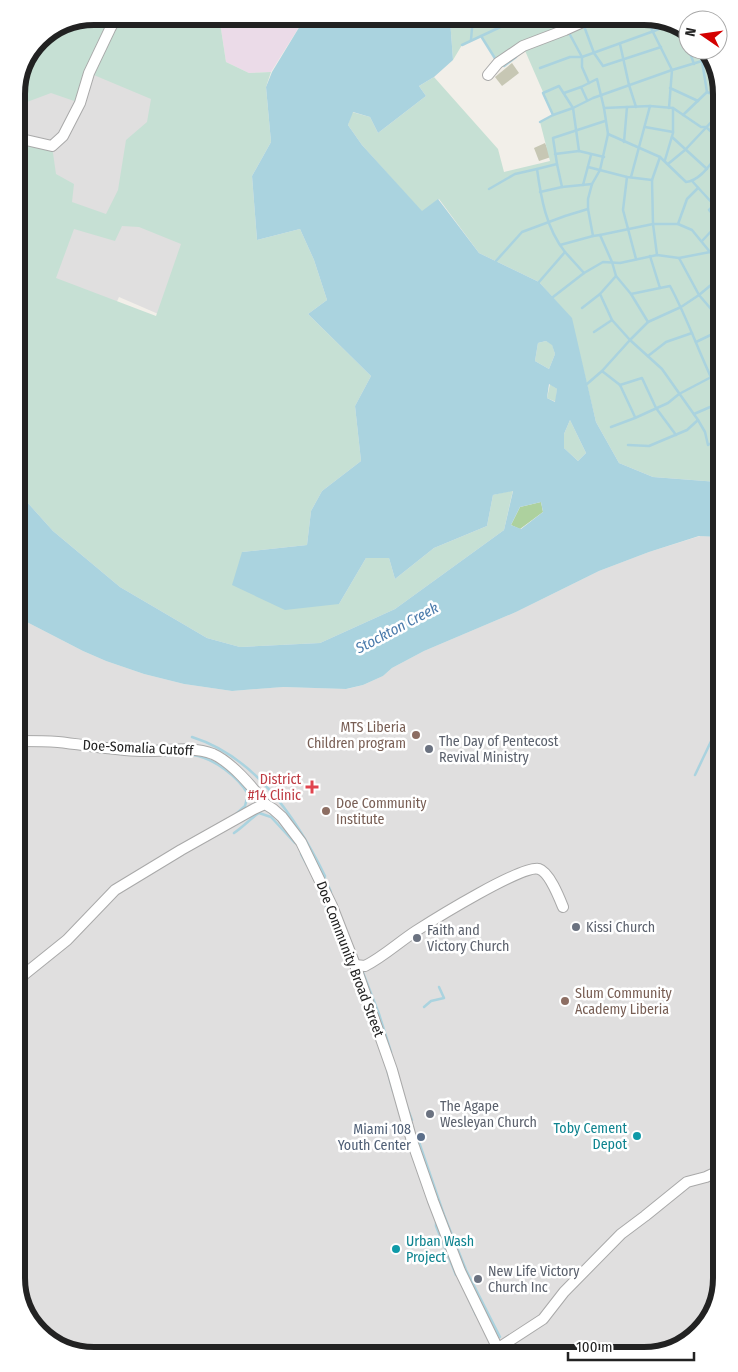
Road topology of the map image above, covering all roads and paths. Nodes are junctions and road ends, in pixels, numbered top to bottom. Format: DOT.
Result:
graph roads {
  1 [pos="112,25"];
  2 [pos="576,25"];
  3 [pos="488,76"];
  4 [pos="25,140"];
  5 [pos="25,741"];
  6 [pos="265,804"];
  7 [pos="564,907"];
  8 [pos="355,965"];
  9 [pos="25,974"];
  10 [pos="713,1174"];
  11 [pos="497,1347"];
  12 [pos="502,1347"];
  1 -- 4 [label="street"];
  2 -- 3 [label="street"];
  5 -- 6 [label="street, Doe-Somalia Cutoff"];
  6 -- 8 [label="street, Doe Community Broad Street"];
  6 -- 9 [label="street"];
  7 -- 8 [label="street"];
  8 -- 11 [label="street, Doe Community Broad Street"];
  10 -- 12 [label="street"];
}
